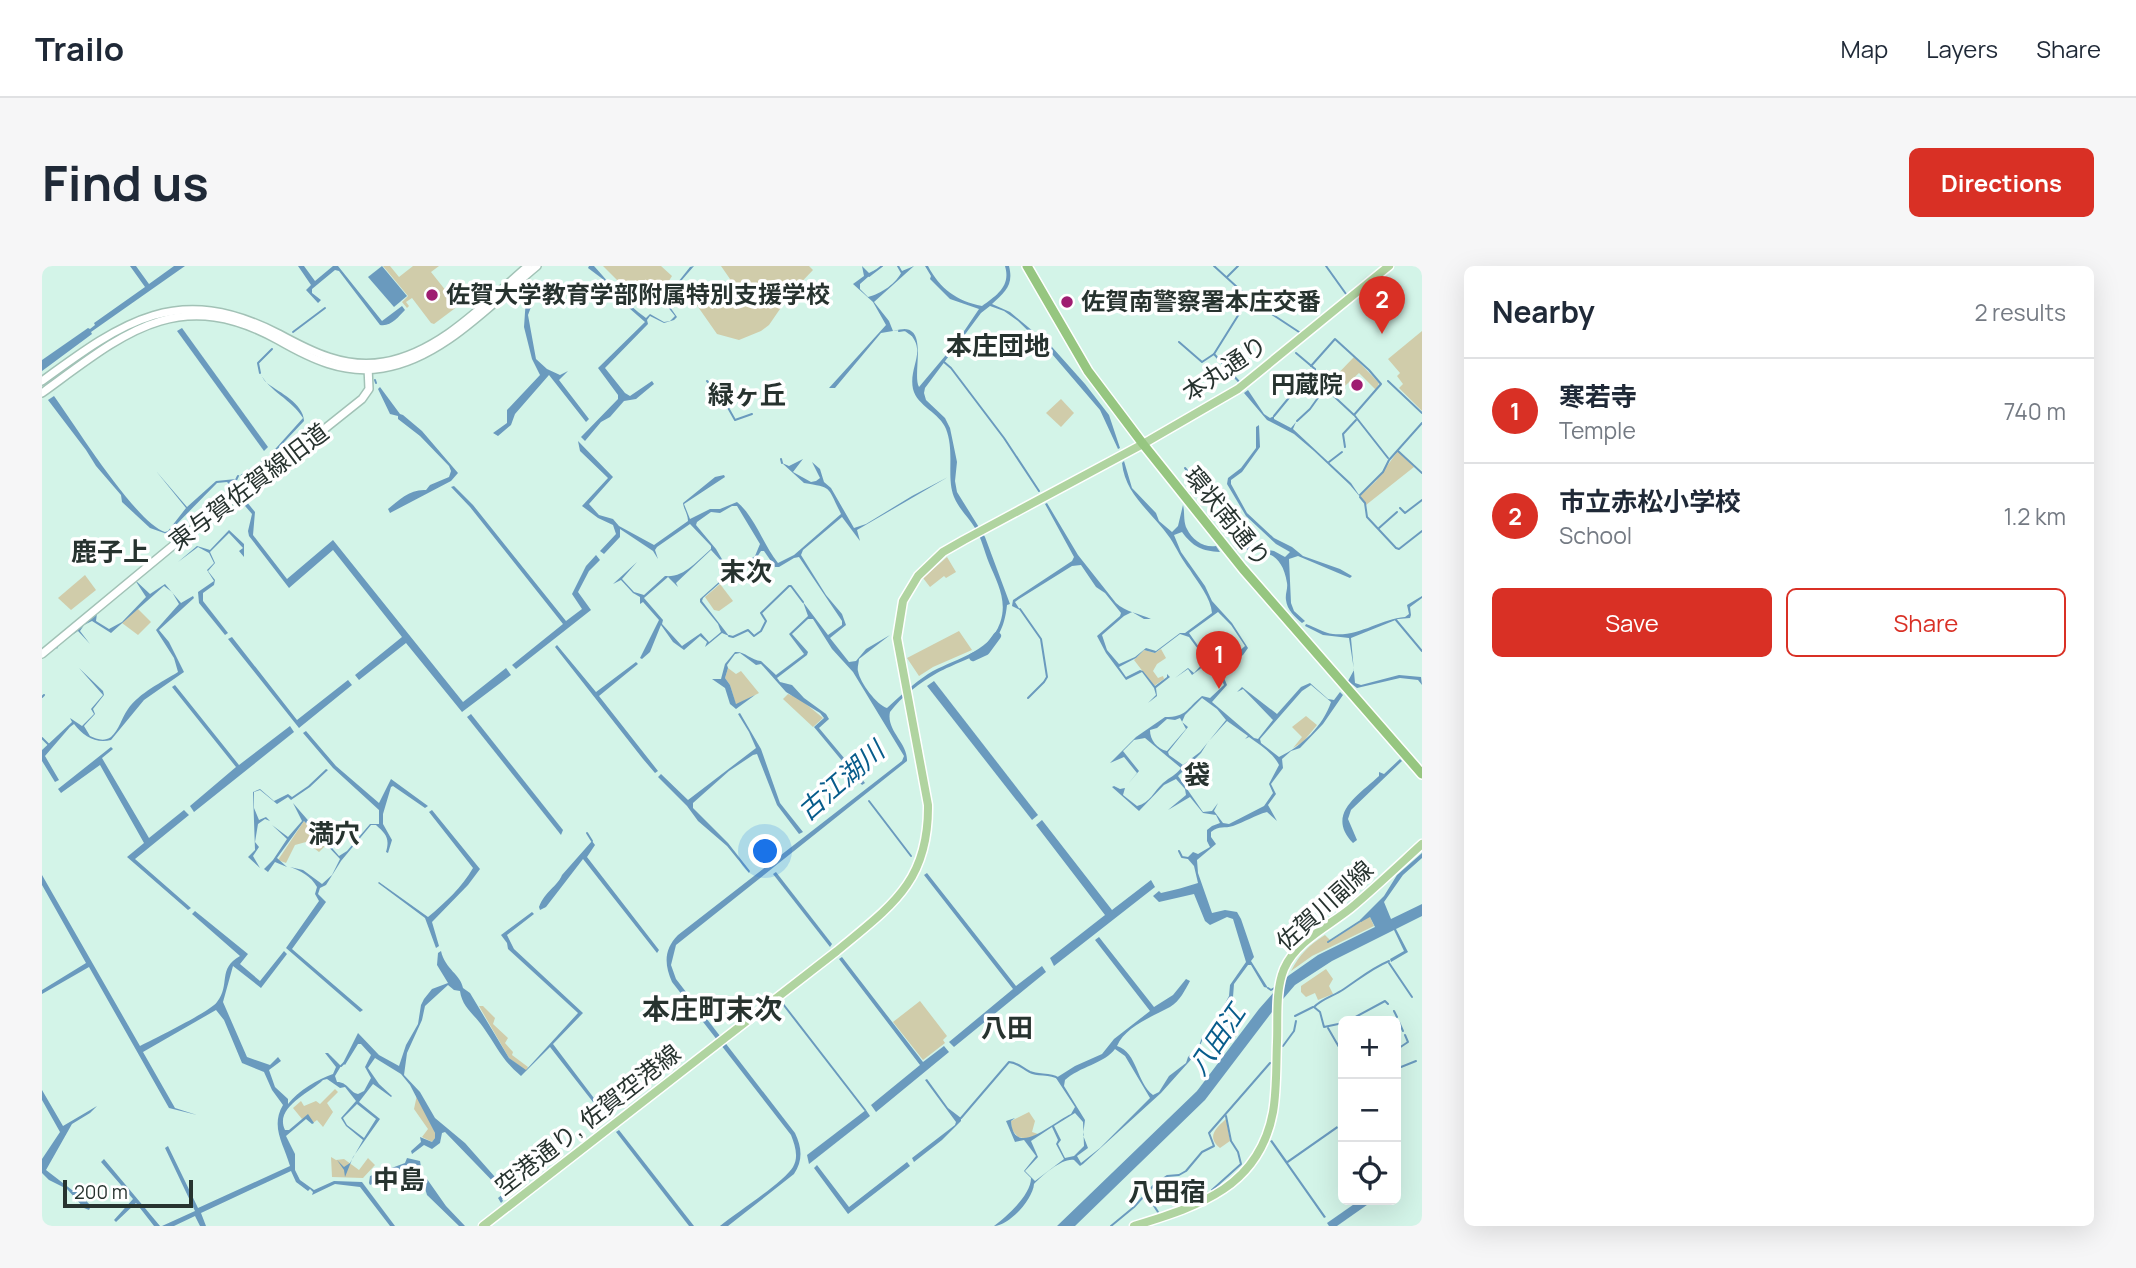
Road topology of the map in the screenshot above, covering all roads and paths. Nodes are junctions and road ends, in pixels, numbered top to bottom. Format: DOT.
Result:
graph roads {
  1 [pos="528,266"];
  2 [pos="537,266"];
  3 [pos="1027,266"];
  4 [pos="1389,266"];
  5 [pos="368,367"];
  6 [pos="42,381"];
  7 [pos="42,393"];
  8 [pos="1143,444"];
  9 [pos="42,654"];
  10 [pos="1422,774"];
  11 [pos="1422,844"];
  12 [pos="483,1226"];
  13 [pos="1134,1226"];
  1 -- 5 [label="main road"];
  2 -- 5 [label="main road"];
  3 -- 8 [label="highway, 環状南通り"];
  4 -- 8 [label="main road, 本丸通り"];
  5 -- 6 [label="main road"];
  5 -- 7 [label="main road"];
  5 -- 9 [label="main road, 東与賀佐賀線旧道"];
  8 -- 10 [label="highway, 環状南通り"];
  8 -- 12 [label="main road, 空港通り, 佐賀空港線"];
  11 -- 13 [label="main road, 佐賀川副線"];
}
